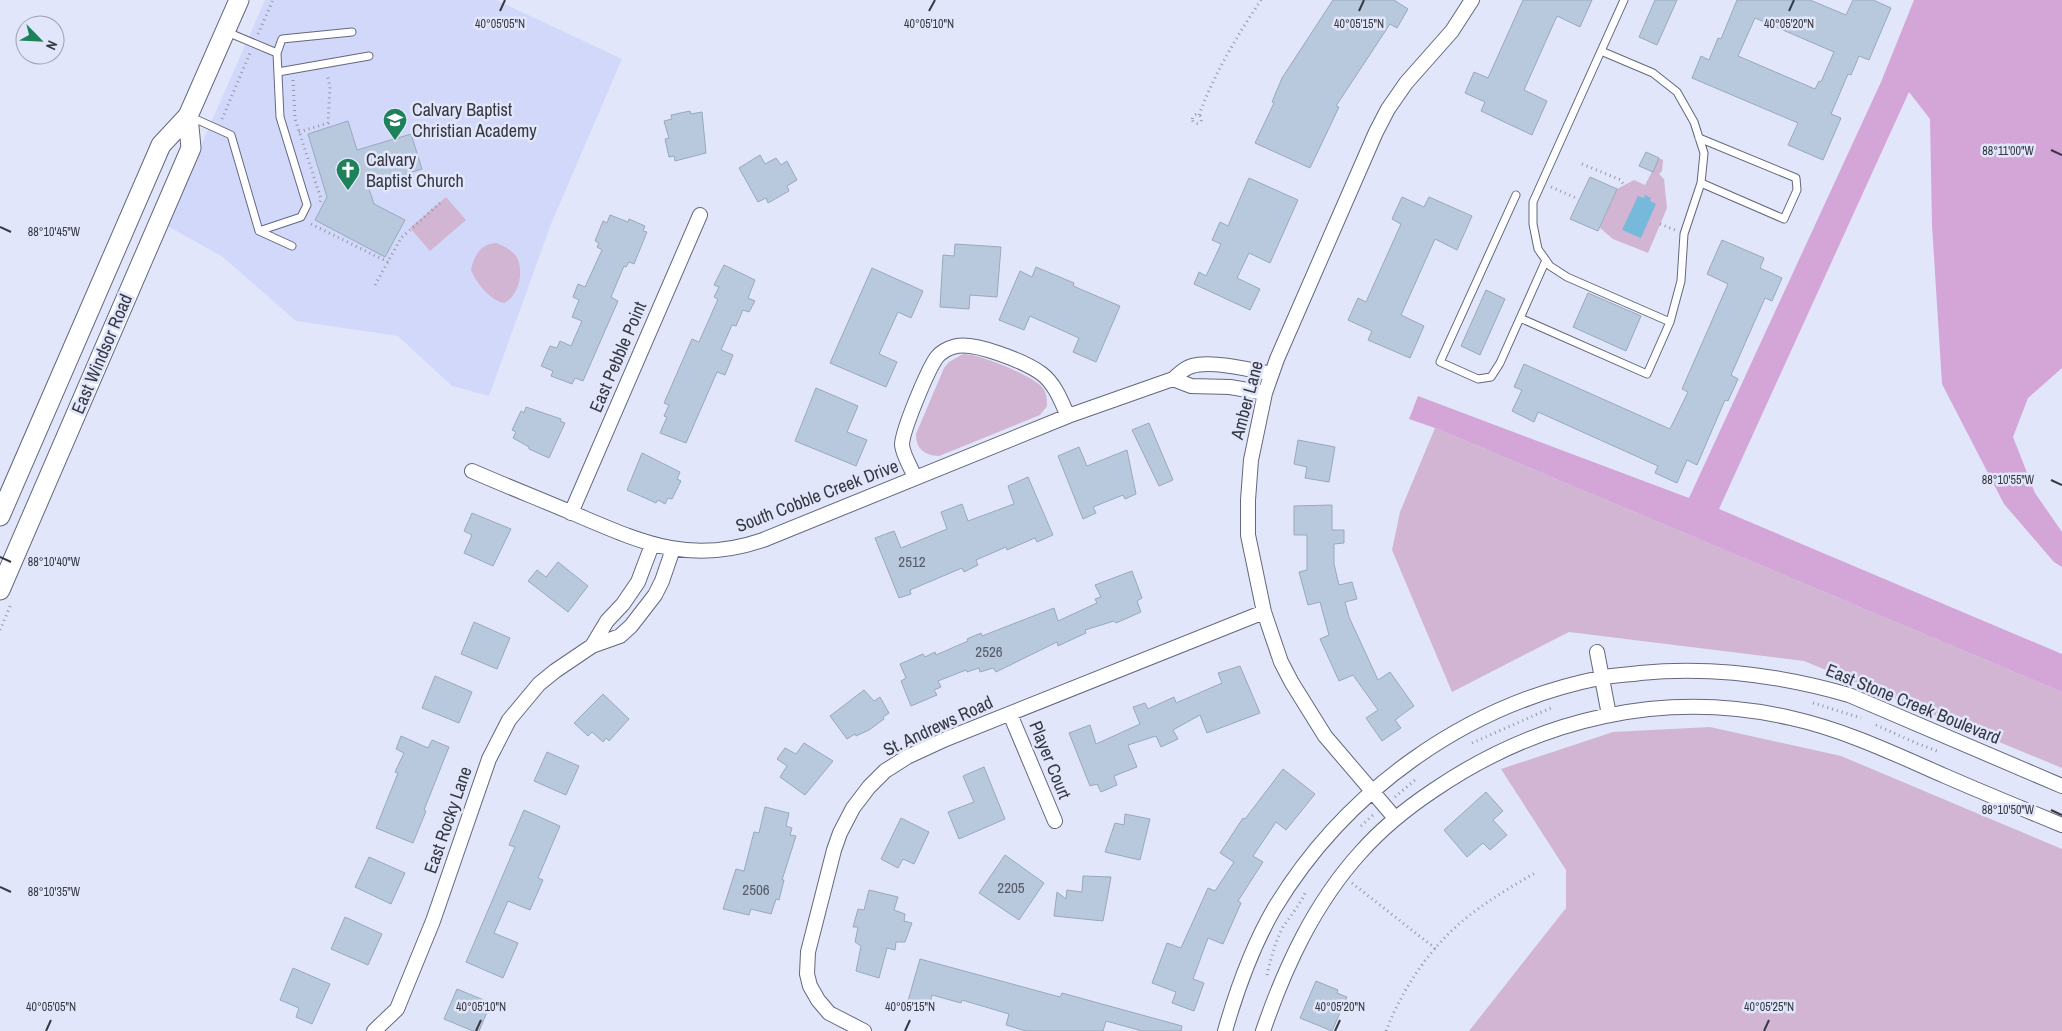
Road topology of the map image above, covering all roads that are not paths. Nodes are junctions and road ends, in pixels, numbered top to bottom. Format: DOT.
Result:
graph roads {
  1 [pos="239,0"];
  2 [pos="1472,0"];
  3 [pos="1624,0"];
  4 [pos="225,31"];
  5 [pos="352,32"];
  6 [pos="1601,51"];
  7 [pos="277,53"];
  8 [pos="369,56"];
  9 [pos="278,72"];
  10 [pos="188,116"];
  11 [pos="1699,138"];
  12 [pos="1701,183"];
  13 [pos="1516,195"];
  14 [pos="700,215"];
  15 [pos="259,231"];
  16 [pos="292,246"];
  17 [pos="1546,260"];
  18 [pos="1520,318"];
  19 [pos="1670,322"];
  20 [pos="1272,374"];
  21 [pos="1173,379"];
  22 [pos="1265,393"];
  23 [pos="1068,416"];
  24 [pos="472,471"];
  25 [pos="915,477"];
  26 [pos="571,513"];
  27 [pos="0,516"];
  28 [pos="652,546"];
  29 [pos="673,549"];
  30 [pos="0,590"];
  31 [pos="1264,612"];
  32 [pos="592,646"];
  33 [pos="1597,652"];
  34 [pos="1602,677"];
  35 [pos="1010,714"];
  36 [pos="1609,715"];
  37 [pos="2062,786"];
  38 [pos="1372,792"];
  39 [pos="1395,818"];
  40 [pos="1055,821"];
  41 [pos="2062,824"];
  42 [pos="374,1031"];
  43 [pos="864,1031"];
  44 [pos="1225,1031"];
  45 [pos="1263,1031"];
  1 -- 4 [label="main road, East Windsor Road"];
  2 -- 20 [label="street, Amber Lane"];
  3 -- 6 [label="lane"];
  4 -- 7 [label="lane"];
  4 -- 10 [label="main road, East Windsor Road"];
  5 -- 7 [label="lane"];
  6 -- 11 [label="lane"];
  6 -- 17 [label="lane"];
  7 -- 9 [label="lane"];
  8 -- 9 [label="lane"];
  9 -- 15 [label="lane"];
  10 -- 15 [label="lane"];
  10 -- 27 [label="main road, East Windsor Road"];
  10 -- 30 [label="main road, East Windsor Road"];
  11 -- 12 [label="lane"];
  11 -- 12 [label="lane"];
  12 -- 19 [label="lane"];
  13 -- 18 [label="lane"];
  14 -- 26 [label="street, East Pebble Point"];
  15 -- 16 [label="lane"];
  17 -- 18 [label="lane"];
  17 -- 19 [label="lane"];
  18 -- 19 [label="lane"];
  20 -- 21 [label="street, South Cobble Creek Drive"];
  20 -- 22 [label="street, Amber Lane"];
  21 -- 22 [label="street"];
  21 -- 23 [label="street, South Cobble Creek Drive"];
  22 -- 31 [label="street, Amber Lane"];
  23 -- 25 [label="street, South Cobble Creek Drive"];
  23 -- 25 [label="street"];
  24 -- 26 [label="street, South Cobble Creek Drive"];
  25 -- 29 [label="street, South Cobble Creek Drive"];
  26 -- 28 [label="street, South Cobble Creek Drive"];
  28 -- 29 [label="street, South Cobble Creek Drive"];
  28 -- 32 [label="street, East Rocky Lane"];
  29 -- 32 [label="street, East Rocky Lane"];
  31 -- 35 [label="street, St. Andrews Road"];
  31 -- 38 [label="street, Amber Lane"];
  32 -- 42 [label="street, East Rocky Lane"];
  33 -- 34 [label="street"];
  34 -- 36 [label="street"];
  34 -- 37 [label="street, East Stone Creek Boulevard"];
  34 -- 38 [label="street, East Stone Creek Boulevard"];
  35 -- 40 [label="street, Player Court"];
  35 -- 43 [label="street, St. Andrews Road"];
  36 -- 39 [label="street"];
  36 -- 41 [label="street"];
  38 -- 39 [label="street, Amber Lane"];
  38 -- 44 [label="street, East Stone Creek Boulevard"];
  39 -- 45 [label="street"];
}
